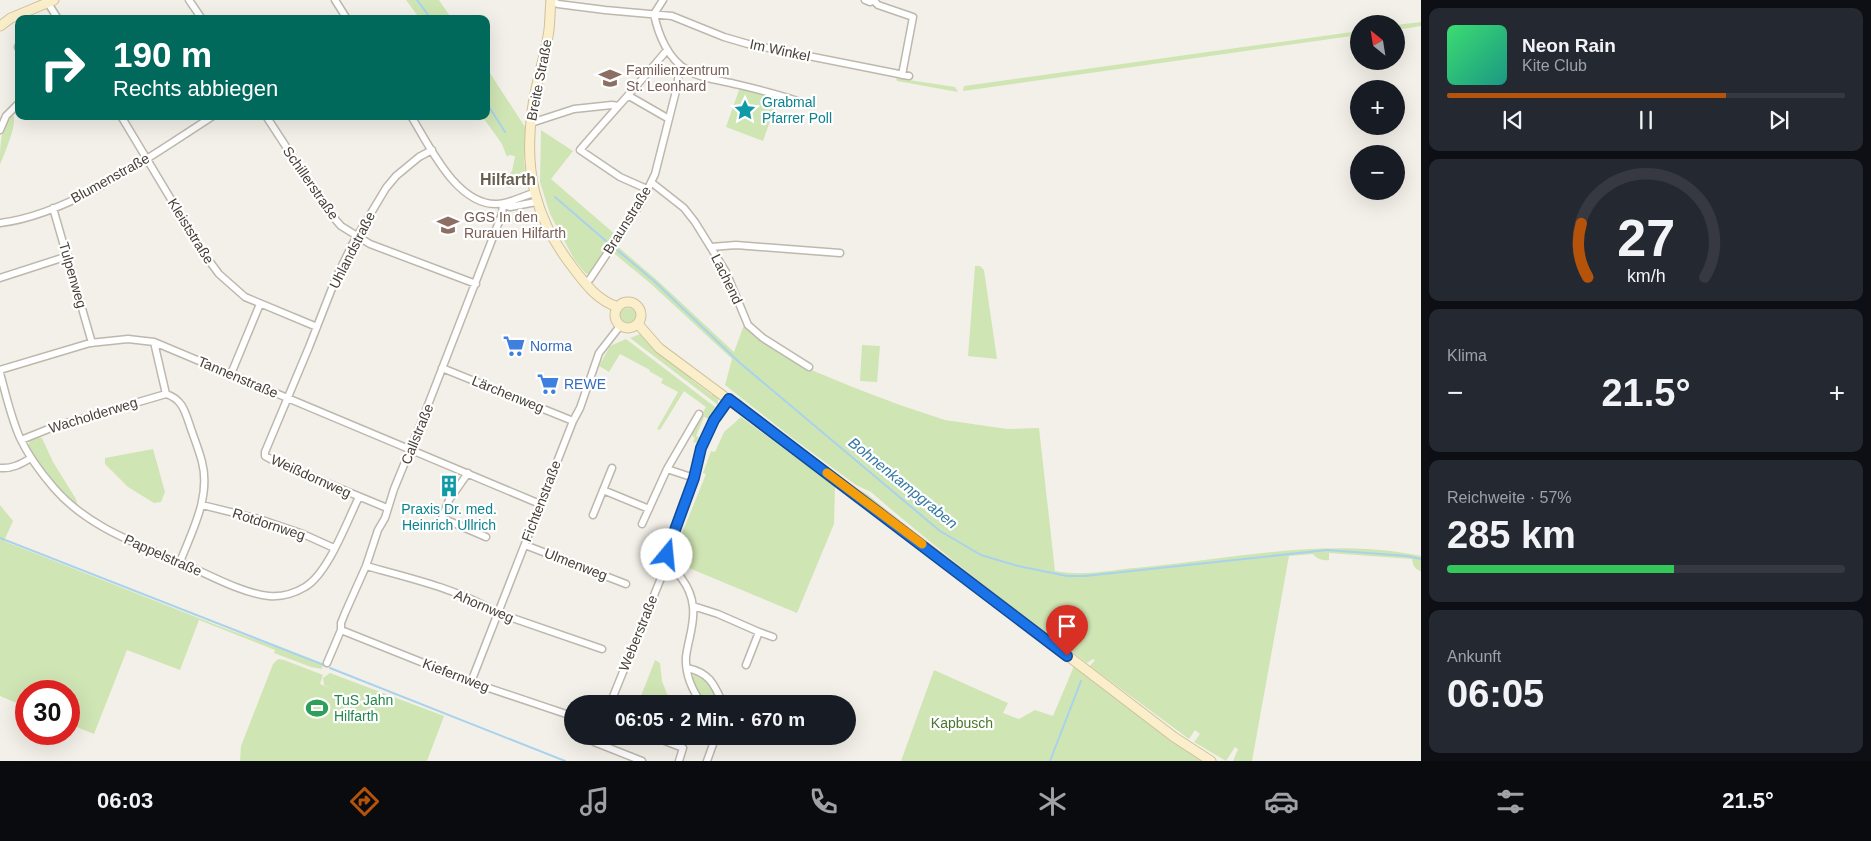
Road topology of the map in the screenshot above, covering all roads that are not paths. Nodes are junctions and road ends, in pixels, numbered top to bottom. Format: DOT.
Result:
graph roads {
  1 [pos="189,0"];
  2 [pos="335,0"];
  3 [pos="551,0"];
  4 [pos="663,0"];
  5 [pos="865,0"];
  6 [pos="874,0"];
  7 [pos="51,1"];
  8 [pos="654,14"];
  9 [pos="18,15"];
  10 [pos="56,15"];
  11 [pos="199,15"];
  12 [pos="344,15"];
  13 [pos="15,16"];
  14 [pos="0,26"];
  15 [pos="668,50"];
  16 [pos="680,65"];
  17 [pos="629,96"];
  18 [pos="803,103"];
  19 [pos="618,106"];
  20 [pos="15,107"];
  21 [pos="124,120"];
  22 [pos="207,120"];
  23 [pos="269,120"];
  24 [pos="413,120"];
  25 [pos="669,120"];
  26 [pos="531,123"];
  27 [pos="0,130"];
  28 [pos="432,150"];
  29 [pos="148,159"];
  30 [pos="651,182"];
  31 [pos="647,189"];
  32 [pos="535,198"];
  33 [pos="503,204"];
  34 [pos="53,208"];
  35 [pos="0,223"];
  36 [pos="358,236"];
  37 [pos="711,247"];
  38 [pos="840,253"];
  39 [pos="68,256"];
  40 [pos="0,278"];
  41 [pos="476,284"];
  42 [pos="585,284"];
  43 [pos="260,304"];
  44 [pos="618,307"];
  45 [pos="638,324"];
  46 [pos="620,326"];
  47 [pos="317,328"];
  48 [pos="154,342"];
  49 [pos="92,343"];
  50 [pos="442,368"];
  51 [pos="809,368"];
  52 [pos="0,372"];
  53 [pos="231,374"];
  54 [pos="166,394"];
  55 [pos="287,398"];
  56 [pos="729,399"];
  57 [pos="699,414"];
  58 [pos="573,420"];
  59 [pos="21,440"];
  60 [pos="411,449"];
  61 [pos="31,458"];
  62 [pos="0,468"];
  63 [pos="612,468"];
  64 [pos="667,468"];
  65 [pos="468,473"];
  66 [pos="694,478"];
  67 [pos="603,490"];
  68 [pos="359,496"];
  69 [pos="540,504"];
  70 [pos="202,505"];
  71 [pos="387,508"];
  72 [pos="649,510"];
  73 [pos="593,515"];
  74 [pos="642,524"];
  75 [pos="486,537"];
  76 [pos="525,545"];
  77 [pos="334,548"];
  78 [pos="180,562"];
  79 [pos="366,566"];
  80 [pos="673,568"];
  81 [pos="626,584"];
  82 [pos="693,606"];
  83 [pos="498,613"];
  84 [pos="341,630"];
  85 [pos="759,632"];
  86 [pos="773,637"];
  87 [pos="602,649"];
  88 [pos="326,663"];
  89 [pos="746,665"];
  90 [pos="687,668"];
  91 [pos="471,682"];
  92 [pos="614,695"];
  93 [pos="696,695"];
  94 [pos="719,695"];
  95 [pos="564,713"];
  96 [pos="609,745"];
  97 [pos="675,745"];
  98 [pos="713,745"];
  99 [pos="642,761"];
  100 [pos="679,761"];
  101 [pos="707,761"];
  102 [pos="1211,761"];
  1 -- 11 [label="street"];
  2 -- 12 [label="street"];
  3 -- 8 [label="street, Im Winkel"];
  3 -- 26 [label="main road, Breite Straße"];
  4 -- 8 [label="street"];
  5 -- 6 [label="street"];
  6 -- 8 [label="street, Im Winkel"];
  7 -- 9 [label="main road"];
  7 -- 10 [label="street"];
  8 -- 15 [label="street"];
  13 -- 14 [label="main road"];
  15 -- 16 [label="street"];
  15 -- 17 [label="street"];
  16 -- 18 [label="street"];
  16 -- 25 [label="street, Braunstraße"];
  17 -- 19 [label="street"];
  17 -- 25 [label="street"];
  19 -- 26 [label="street"];
  19 -- 31 [label="street"];
  20 -- 27 [label="street"];
  21 -- 29 [label="street, Kleiststraße"];
  22 -- 29 [label="street, Blumenstraße"];
  23 -- 36 [label="street, Schillerstraße"];
  24 -- 28 [label="street"];
  25 -- 30 [label="street, Braunstraße"];
  26 -- 32 [label="main road, Breite Straße"];
  28 -- 33 [label="street"];
  28 -- 36 [label="street, Uhlandstraße"];
  29 -- 34 [label="street, Blumenstraße"];
  29 -- 43 [label="street, Kleiststraße"];
  30 -- 31 [label="street, Braunstraße"];
  30 -- 37 [label="street, Lachend"];
  31 -- 42 [label="street, Braunstraße"];
  32 -- 33 [label="street"];
  32 -- 42 [label="main road, Breite Straße"];
  33 -- 41 [label="street, Callstraße"];
  34 -- 35 [label="street, Blumenstraße"];
  34 -- 39 [label="street, Tulpenweg"];
  36 -- 41 [label="street, Schillerstraße"];
  36 -- 47 [label="street, Uhlandstraße"];
  37 -- 38 [label="street"];
  37 -- 51 [label="street, Lachend"];
  39 -- 40 [label="street"];
  39 -- 49 [label="street, Tulpenweg"];
  41 -- 50 [label="street, Callstraße"];
  42 -- 44 [label="main road, Breite Straße"];
  43 -- 47 [label="street, Kleiststraße"];
  43 -- 53 [label="street"];
  44 -- 45 [label="main road"];
  44 -- 46 [label="main road"];
  45 -- 46 [label="main road"];
  45 -- 56 [label="main road"];
  46 -- 58 [label="street, Fichtenstraße"];
  47 -- 55 [label="street, Uhlandstraße"];
  48 -- 49 [label="street, Tannenstraße"];
  48 -- 53 [label="street, Tannenstraße"];
  48 -- 54 [label="street"];
  49 -- 52 [label="street, Tannenstraße"];
  50 -- 58 [label="street, Lärchenweg"];
  50 -- 60 [label="street, Callstraße"];
  52 -- 59 [label="street, Pappelstraße"];
  53 -- 55 [label="street, Tannenstraße"];
  54 -- 59 [label="street, Wacholderweg"];
  54 -- 70 [label="street"];
  55 -- 60 [label="street, Tannenstraße"];
  55 -- 68 [label="street, Weißdornweg"];
  56 -- 66 [label="street"];
  56 -- 102 [label="main road"];
  57 -- 64 [label="street"];
  58 -- 69 [label="street, Fichtenstraße"];
  59 -- 61 [label="street, Pappelstraße"];
  60 -- 65 [label="street, Tannenstraße"];
  60 -- 71 [label="street, Callstraße"];
  61 -- 62 [label="street"];
  61 -- 78 [label="street, Pappelstraße"];
  63 -- 67 [label="street"];
  64 -- 66 [label="street"];
  64 -- 72 [label="street"];
  65 -- 69 [label="street, Tannenstraße"];
  65 -- 75 [label="street"];
  66 -- 80 [label="street"];
  67 -- 72 [label="street"];
  67 -- 73 [label="street"];
  68 -- 71 [label="street, Weißdornweg"];
  68 -- 77 [label="street, Pappelstraße"];
  69 -- 76 [label="street, Fichtenstraße"];
  70 -- 77 [label="street, Rotdornweg"];
  70 -- 78 [label="street"];
  71 -- 79 [label="street, Callstraße"];
  72 -- 74 [label="street"];
  76 -- 81 [label="street, Ulmenweg"];
  76 -- 83 [label="street, Fichtenstraße"];
  77 -- 78 [label="street, Pappelstraße"];
  79 -- 83 [label="street, Ahornweg"];
  79 -- 84 [label="street, Callstraße"];
  80 -- 82 [label="street"];
  80 -- 92 [label="street, Weberstraße"];
  82 -- 85 [label="street"];
  82 -- 90 [label="street"];
  83 -- 87 [label="street, Ahornweg"];
  83 -- 91 [label="street, Fichtenstraße"];
  84 -- 88 [label="street, Callstraße"];
  84 -- 91 [label="street, Kiefernweg"];
  85 -- 86 [label="street"];
  85 -- 89 [label="street"];
  90 -- 93 [label="street"];
  90 -- 94 [label="street"];
  91 -- 95 [label="street, Kiefernweg"];
  96 -- 99 [label="street"];
  97 -- 100 [label="street"];
  98 -- 101 [label="street"];
}
